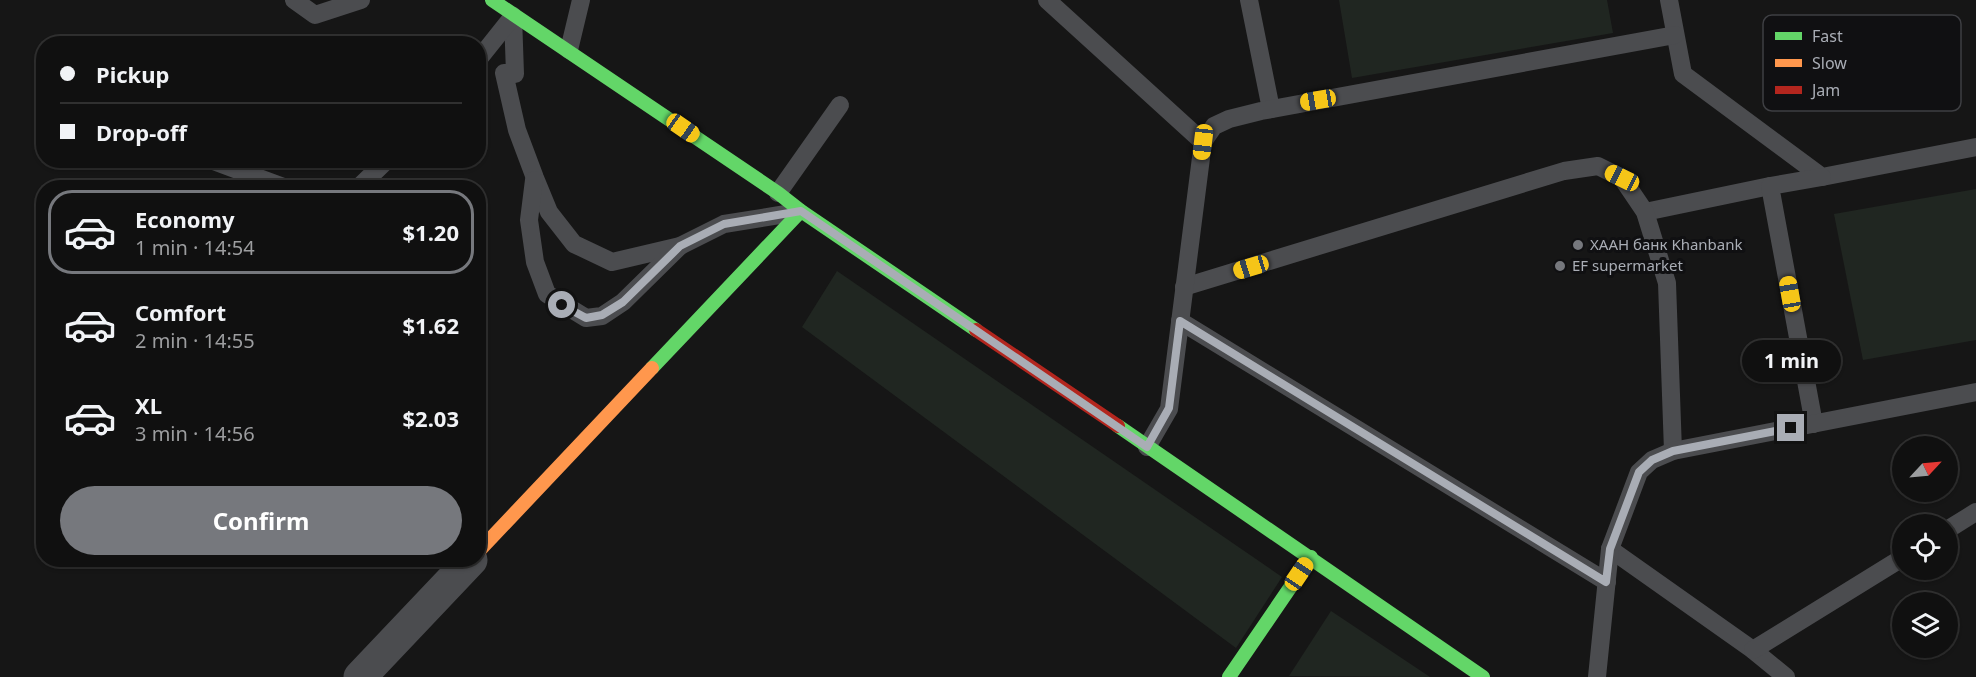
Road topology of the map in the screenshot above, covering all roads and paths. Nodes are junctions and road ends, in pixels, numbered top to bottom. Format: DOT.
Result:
graph roads {
  1 [pos="294,0"];
  2 [pos="361,0"];
  3 [pos="492,0"];
  4 [pos="581,0"];
  5 [pos="1047,0"];
  6 [pos="1249,0"];
  7 [pos="1669,0"];
  8 [pos="513,16"];
  9 [pos="1675,36"];
  10 [pos="486,50"];
  11 [pos="569,50"];
  12 [pos="840,105"];
  13 [pos="1271,109"];
  14 [pos="1203,142"];
  15 [pos="1976,147"];
  16 [pos="232,168"];
  17 [pos="379,168"];
  18 [pos="1822,177"];
  19 [pos="535,178"];
  20 [pos="265,180"];
  21 [pos="366,180"];
  22 [pos="1770,186"];
  23 [pos="778,193"];
  24 [pos="801,211"];
  25 [pos="1645,212"];
  26 [pos="680,246"];
  27 [pos="1184,287"];
  28 [pos="1180,321"];
  29 [pos="1976,392"];
  30 [pos="1814,424"];
  31 [pos="1147,447"];
  32 [pos="1673,451"];
  33 [pos="1976,512"];
  34 [pos="1958,523"];
  35 [pos="486,544"];
  36 [pos="1610,549"];
  37 [pos="1311,557"];
  38 [pos="1892,564"];
  39 [pos="464,567"];
  40 [pos="1606,582"];
  41 [pos="1753,650"];
  42 [pos="360,677"];
  43 [pos="1229,677"];
  44 [pos="1483,677"];
  45 [pos="1597,677"];
  46 [pos="1786,677"];
  1 -- 2 [label="lane"];
  3 -- 8 [label="main road"];
  4 -- 11 [label="lane"];
  5 -- 14 [label="lane"];
  6 -- 13 [label="lane"];
  7 -- 9 [label="lane"];
  8 -- 10 [label="lane"];
  8 -- 11 [label="main road"];
  8 -- 19 [label="lane"];
  9 -- 13 [label="lane"];
  9 -- 18 [label="lane"];
  11 -- 23 [label="main road"];
  12 -- 23 [label="lane"];
  13 -- 14 [label="lane"];
  14 -- 27 [label="lane"];
  15 -- 18 [label="lane"];
  16 -- 20 [label="lane"];
  17 -- 21 [label="lane"];
  18 -- 22 [label="lane"];
  19 -- 26 [label="lane"];
  19 -- 26 [label="lane"];
  22 -- 25 [label="lane"];
  22 -- 30 [label="lane"];
  23 -- 24 [label="main road"];
  24 -- 26 [label="lane"];
  24 -- 31 [label="main road"];
  24 -- 35 [label="main road"];
  25 -- 27 [label="lane"];
  25 -- 32 [label="lane"];
  27 -- 28 [label="lane"];
  28 -- 31 [label="lane"];
  28 -- 40 [label="lane"];
  29 -- 30 [label="lane"];
  30 -- 32 [label="lane"];
  31 -- 37 [label="main road"];
  32 -- 36 [label="lane"];
  33 -- 34 [label="lane"];
  36 -- 40 [label="lane"];
  36 -- 41 [label="lane"];
  37 -- 43 [label="main road"];
  37 -- 44 [label="main road"];
  38 -- 41 [label="lane"];
  39 -- 42 [label="street"];
  40 -- 45 [label="lane"];
  41 -- 46 [label="lane"];
}
